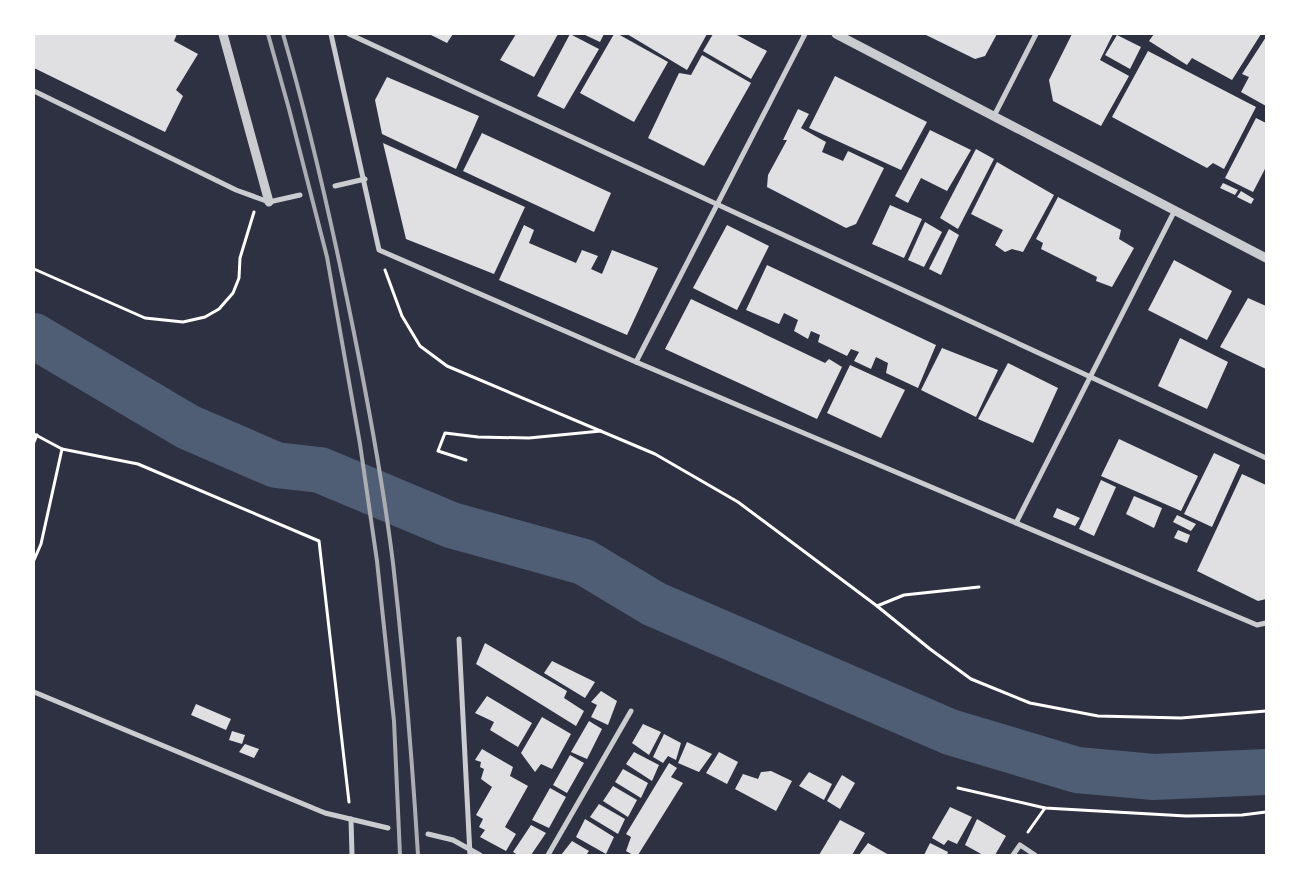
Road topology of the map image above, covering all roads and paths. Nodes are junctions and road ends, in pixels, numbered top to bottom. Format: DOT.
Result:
graph roads {
  1 [pos="222,34"];
  2 [pos="331,34"];
  3 [pos="349,34"];
  4 [pos="805,34"];
  5 [pos="836,34"];
  6 [pos="1036,34"];
  7 [pos="34,92"];
  8 [pos="994,116"];
  9 [pos="364,179"];
  10 [pos="335,186"];
  11 [pos="300,195"];
  12 [pos="269,202"];
  13 [pos="718,204"];
  14 [pos="1175,210"];
  15 [pos="379,250"];
  16 [pos="1266,258"];
  17 [pos="34,269"];
  18 [pos="636,362"];
  19 [pos="1091,377"];
  20 [pos="602,431"];
  21 [pos="35,434"];
  22 [pos="34,442"];
  23 [pos="62,449"];
  24 [pos="1266,458"];
  25 [pos="466,460"];
  26 [pos="1016,523"];
  27 [pos="34,560"];
  28 [pos="979,587"];
  29 [pos="877,606"];
  30 [pos="1266,623"];
  31 [pos="459,639"];
  32 [pos="34,692"];
  33 [pos="1266,710"];
  34 [pos="631,711"];
  35 [pos="958,788"];
  36 [pos="1045,808"];
  37 [pos="1266,812"];
  38 [pos="351,819"];
  39 [pos="388,828"];
  40 [pos="428,834"];
  41 [pos="1020,845"];
  42 [pos="470,852"];
  43 [pos="352,855"];
  44 [pos="480,855"];
  45 [pos="548,855"];
  46 [pos="1013,855"];
  47 [pos="1035,855"];
  1 -- 12 [label="street"];
  2 -- 9 [label="street"];
  3 -- 13 [label="street"];
  4 -- 13 [label="street"];
  5 -- 8 [label="street"];
  6 -- 8 [label="street"];
  7 -- 12 [label="street"];
  8 -- 14 [label="street"];
  9 -- 10 [label="street"];
  9 -- 15 [label="street"];
  11 -- 12 [label="street"];
  12 -- 17 [label="path"];
  13 -- 18 [label="street"];
  13 -- 19 [label="street"];
  14 -- 16 [label="street"];
  14 -- 19 [label="street"];
  15 -- 18 [label="street"];
  15 -- 20 [label="path"];
  18 -- 26 [label="street"];
  19 -- 24 [label="street"];
  19 -- 26 [label="street"];
  20 -- 25 [label="path"];
  20 -- 29 [label="path"];
  21 -- 22 [label="path"];
  21 -- 23 [label="path"];
  23 -- 27 [label="path"];
  23 -- 38 [label="path"];
  26 -- 30 [label="street"];
  28 -- 29 [label="path"];
  29 -- 33 [label="path"];
  31 -- 42 [label="street"];
  32 -- 38 [label="street"];
  34 -- 45 [label="street"];
  35 -- 36 [label="path"];
  36 -- 37 [label="path"];
  36 -- 41 [label="path"];
  38 -- 39 [label="street"];
  38 -- 43 [label="street"];
  40 -- 42 [label="street"];
  41 -- 46 [label="street"];
  41 -- 47 [label="street"];
  42 -- 44 [label="street"];
}
